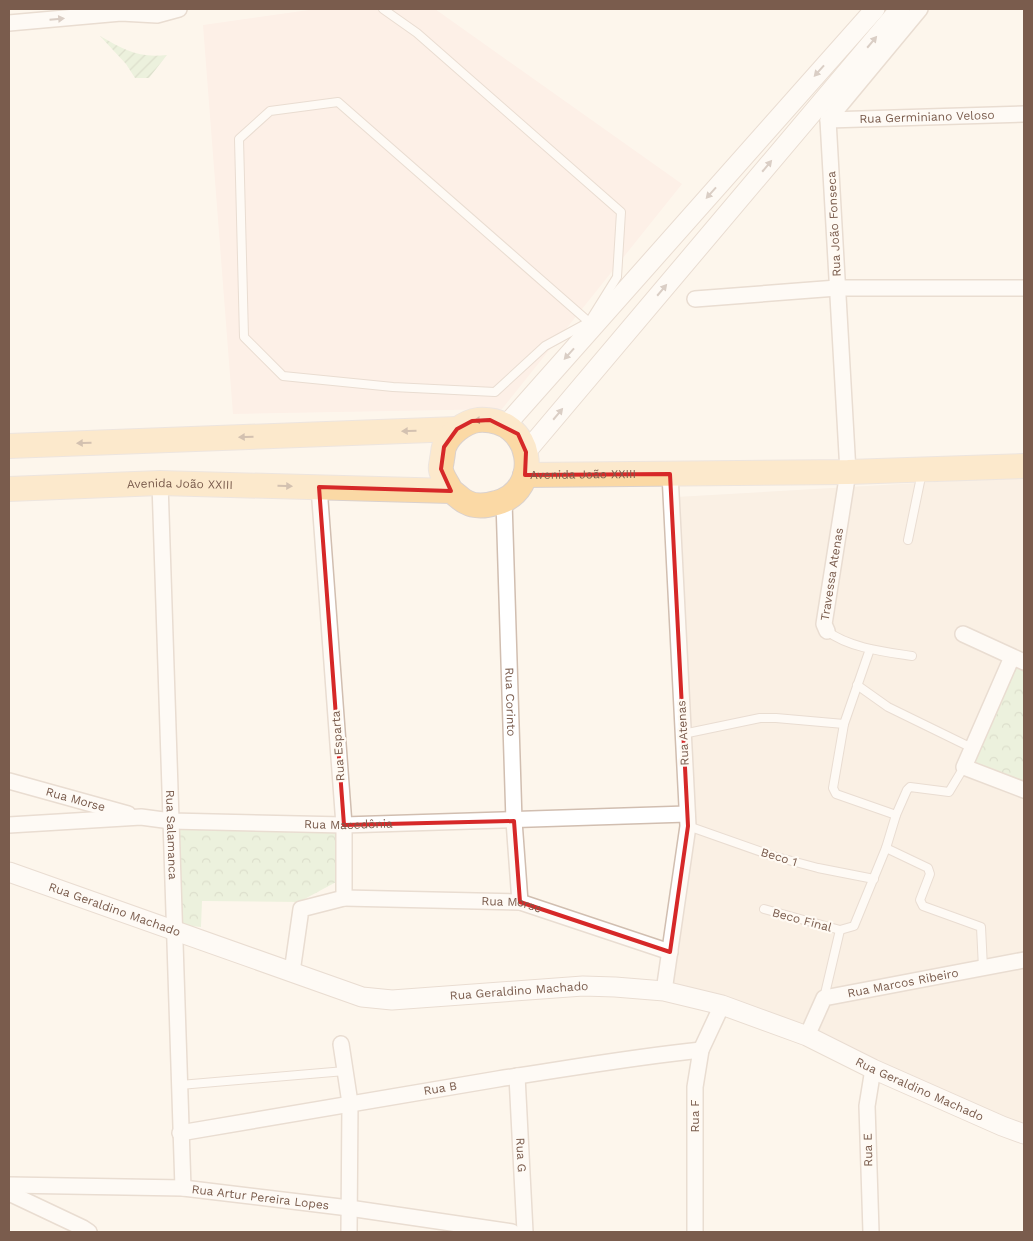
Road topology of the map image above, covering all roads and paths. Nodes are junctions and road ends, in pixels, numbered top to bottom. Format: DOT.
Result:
graph roads {
  1 [pos="179,9"];
  2 [pos="383,9"];
  3 [pos="875,9"];
  4 [pos="900,9"];
  5 [pos="920,9"];
  6 [pos="120,11"];
  7 [pos="9,23"];
  8 [pos="1024,114"];
  9 [pos="828,120"];
  10 [pos="837,288"];
  11 [pos="1024,288"];
  12 [pos="695,299"];
  13 [pos="589,322"];
  14 [pos="506,425"];
  15 [pos="458,429"];
  16 [pos="9,446"];
  17 [pos="526,452"];
  18 [pos="1024,466"];
  19 [pos="922,470"];
  20 [pos="848,472"];
  21 [pos="670,474"];
  22 [pos="526,475"];
  23 [pos="160,483"];
  24 [pos="319,486"];
  25 [pos="9,489"];
  26 [pos="451,490"];
  27 [pos="504,501"];
  28 [pos="908,540"];
  29 [pos="827,632"];
  30 [pos="963,634"];
  31 [pos="870,650"];
  32 [pos="912,656"];
  33 [pos="1018,659"];
  34 [pos="857,685"];
  35 [pos="844,724"];
  36 [pos="683,734"];
  37 [pos="972,748"];
  38 [pos="964,768"];
  39 [pos="9,781"];
  40 [pos="1024,790"];
  41 [pos="896,815"];
  42 [pos="141,818"];
  43 [pos="688,820"];
  44 [pos="171,821"];
  45 [pos="514,821"];
  46 [pos="9,825"];
  47 [pos="344,825"];
  48 [pos="886,848"];
  49 [pos="9,872"];
  50 [pos="874,879"];
  51 [pos="344,898"];
  52 [pos="520,902"];
  53 [pos="764,909"];
  54 [pos="175,930"];
  55 [pos="840,930"];
  56 [pos="670,952"];
  57 [pos="1024,960"];
  58 [pos="983,968"];
  59 [pos="292,972"];
  60 [pos="664,991"];
  61 [pos="824,998"];
  62 [pos="722,1005"];
  63 [pos="807,1036"];
  64 [pos="341,1044"];
  65 [pos="701,1050"];
  66 [pos="873,1069"];
  67 [pos="344,1071"];
  68 [pos="517,1076"];
  69 [pos="180,1085"];
  70 [pos="350,1103"];
  71 [pos="180,1132"];
  72 [pos="1024,1134"];
  73 [pos="9,1185"];
  74 [pos="183,1188"];
  75 [pos="9,1192"];
  76 [pos="349,1208"];
  77 [pos="89,1232"];
  78 [pos="349,1232"];
  79 [pos="512,1232"];
  80 [pos="525,1232"];
  81 [pos="695,1232"];
  82 [pos="871,1232"];
  1 -- 6 [label="street"];
  2 -- 13 [label="lane"];
  3 -- 14 [label="street, one-way"];
  17 -- 4 [label="street, one-way"];
  5 -- 9 [label="street"];
  7 -- 6 [label="street, one-way"];
  8 -- 9 [label="street, Rua Germiniano Veloso"];
  9 -- 10 [label="street, Rua João Fonseca"];
  10 -- 11 [label="street"];
  10 -- 12 [label="street"];
  10 -- 20 [label="street, Rua João Fonseca"];
  13 -- 13 [label="lane"];
  14 -- 15 [label="main road, one-way"];
  14 -- 17 [label="main road"];
  15 -- 16 [label="main road, one-way"];
  15 -- 26 [label="main road"];
  17 -- 22 [label="main road"];
  18 -- 19 [label="main road, Avenida João XXIII"];
  19 -- 20 [label="main road, Avenida João XXIII"];
  19 -- 28 [label="lane"];
  20 -- 21 [label="main road, Avenida João XXIII"];
  20 -- 29 [label="street, Travessa Atenas"];
  21 -- 22 [label="main road, Avenida João XXIII"];
  21 -- 36 [label="street, Rua Atenas"];
  22 -- 27 [label="main road, Avenida João XXIII"];
  23 -- 24 [label="main road, Avenida João XXIII, one-way"];
  23 -- 25 [label="main road, Avenida João XXIII"];
  23 -- 44 [label="street, Rua Salamanca"];
  24 -- 26 [label="main road, Avenida João XXIII"];
  24 -- 47 [label="street, Rua Esparta"];
  26 -- 27 [label="main road"];
  27 -- 45 [label="street, Rua Corinto"];
  29 -- 31 [label="lane, Travessa Atenas"];
  30 -- 33 [label="street"];
  31 -- 32 [label="lane, Travessa Atenas"];
  31 -- 34 [label="lane"];
  33 -- 37 [label="street"];
  34 -- 35 [label="lane"];
  34 -- 37 [label="lane"];
  35 -- 36 [label="lane"];
  35 -- 41 [label="lane"];
  36 -- 43 [label="street, Rua Atenas"];
  37 -- 38 [label="street"];
  38 -- 40 [label="street"];
  38 -- 41 [label="lane"];
  39 -- 42 [label="street, Rua Morse"];
  41 -- 48 [label="lane"];
  42 -- 44 [label="street, Rua Macedônia"];
  42 -- 46 [label="street, Rua Macedônia"];
  43 -- 45 [label="street, Rua Macedônia"];
  43 -- 50 [label="lane, Beco 1"];
  43 -- 56 [label="street, Rua Atenas"];
  44 -- 47 [label="street, Rua Macedônia"];
  44 -- 54 [label="street, Rua Salamanca"];
  45 -- 47 [label="street, Rua Macedônia"];
  45 -- 52 [label="street, Rua Corinto"];
  47 -- 51 [label="street, Rua Esparta"];
  48 -- 50 [label="lane"];
  48 -- 58 [label="lane"];
  49 -- 54 [label="street, Rua Geraldino Machado"];
  50 -- 55 [label="lane, Beco Final"];
  51 -- 52 [label="street, Rua Morse"];
  51 -- 59 [label="street"];
  52 -- 56 [label="street, Rua Morse"];
  53 -- 55 [label="lane, Beco Final"];
  54 -- 59 [label="street, Rua Geraldino Machado"];
  54 -- 69 [label="street, Rua Salamanca"];
  55 -- 61 [label="lane, Beco Final"];
  56 -- 60 [label="street, Rua Atenas"];
  57 -- 58 [label="street, Rua Marcos Ribeiro"];
  58 -- 61 [label="street, Rua Marcos Ribeiro"];
  59 -- 60 [label="street, Rua Geraldino Machado"];
  60 -- 62 [label="street, Rua Geraldino Machado"];
  61 -- 63 [label="street"];
  62 -- 63 [label="street, Rua Geraldino Machado"];
  62 -- 65 [label="street, Rua F"];
  63 -- 66 [label="street, Rua Geraldino Machado"];
  64 -- 67 [label="street"];
  65 -- 68 [label="street, Rua B"];
  65 -- 81 [label="street, Rua F"];
  66 -- 72 [label="street, Rua Geraldino Machado"];
  66 -- 82 [label="street, Rua E"];
  67 -- 69 [label="lane"];
  67 -- 70 [label="street"];
  68 -- 70 [label="street, Rua B"];
  68 -- 80 [label="street, Rua G"];
  69 -- 71 [label="street, Rua Salamanca"];
  70 -- 71 [label="street, Rua B"];
  70 -- 76 [label="street"];
  71 -- 74 [label="street, Rua Salamanca"];
  73 -- 74 [label="street, Rua Artur Pereira Lopes"];
  74 -- 76 [label="street, Rua Artur Pereira Lopes"];
  75 -- 77 [label="street"];
  76 -- 78 [label="street"];
  76 -- 79 [label="street, Rua Artur Pereira Lopes"];
}
